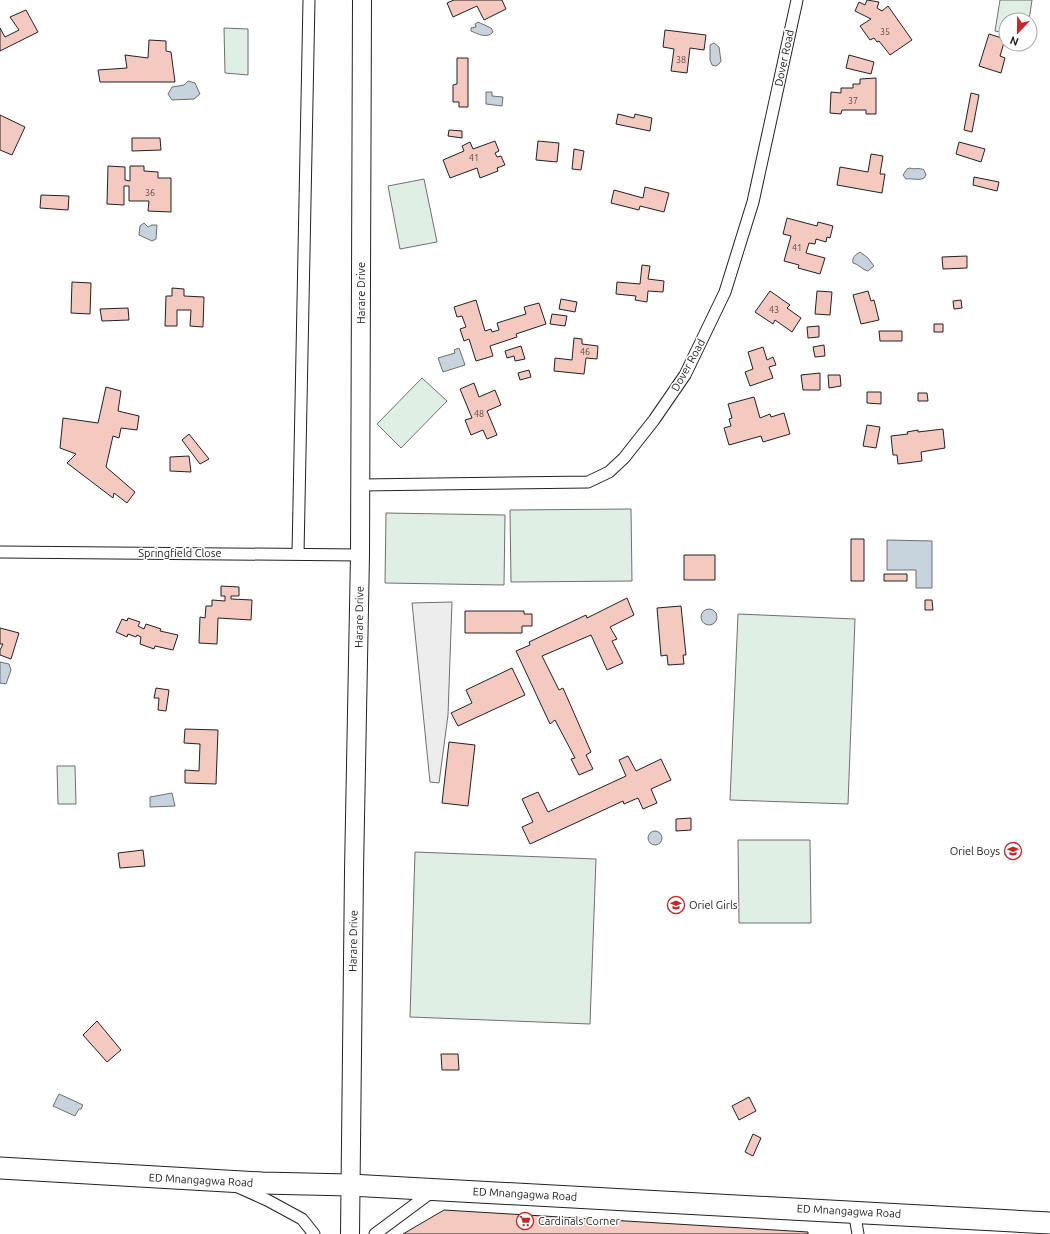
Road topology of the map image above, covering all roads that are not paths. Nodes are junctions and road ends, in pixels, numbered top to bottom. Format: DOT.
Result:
graph roads {
  1 [pos="309,0"];
  2 [pos="362,0"];
  3 [pos="798,0"];
  4 [pos="361,485"];
  5 [pos="0,552"];
  6 [pos="298,554"];
  7 [pos="360,555"];
  8 [pos="0,1168"];
  9 [pos="222,1181"];
  10 [pos="350,1185"];
  11 [pos="435,1189"];
  12 [pos="854,1211"];
  13 [pos="1050,1223"];
  14 [pos="314,1234"];
  15 [pos="350,1234"];
  16 [pos="375,1234"];
  17 [pos="858,1234"];
  1 -- 6 [label="street"];
  2 -- 4 [label="main road, Harare Drive"];
  3 -- 4 [label="street, Dover Road"];
  4 -- 7 [label="main road, Harare Drive"];
  5 -- 6 [label="street, Springfield Close"];
  6 -- 7 [label="street, Springfield Close"];
  7 -- 10 [label="main road, Harare Drive"];
  8 -- 9 [label="highway, ED Mnangagwa Road"];
  9 -- 10 [label="highway, ED Mnangagwa Road"];
  9 -- 14 [label="street"];
  10 -- 11 [label="highway, ED Mnangagwa Road"];
  10 -- 15 [label="main road, Harare Drive"];
  11 -- 12 [label="highway, ED Mnangagwa Road"];
  11 -- 16 [label="street"];
  12 -- 13 [label="highway, ED Mnangagwa Road"];
  12 -- 17 [label="street"];
}
